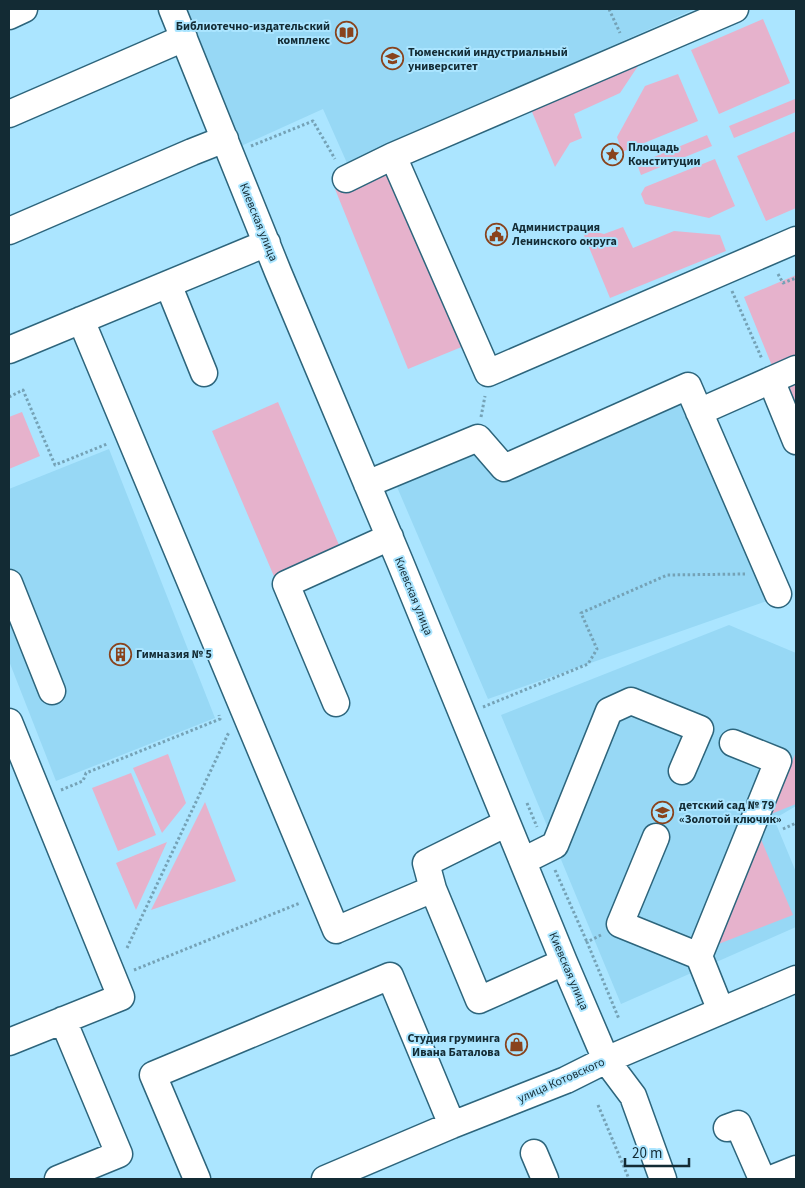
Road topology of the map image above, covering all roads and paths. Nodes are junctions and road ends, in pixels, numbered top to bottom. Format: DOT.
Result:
graph roads {
  1 [pos="24,9"];
  2 [pos="172,9"];
  3 [pos="734,9"];
  4 [pos="9,16"];
  5 [pos="184,38"];
  6 [pos="9,114"];
  7 [pos="228,146"];
  8 [pos="393,156"];
  9 [pos="346,179"];
  10 [pos="9,231"];
  11 [pos="796,240"];
  12 [pos="267,243"];
  13 [pos="724,272"];
  14 [pos="168,284"];
  15 [pos="81,320"];
  16 [pos="9,350"];
  17 [pos="796,369"];
  18 [pos="204,373"];
  19 [pos="488,373"];
  20 [pos="771,380"];
  21 [pos="9,397"];
  22 [pos="699,412"];
  23 [pos="478,438"];
  24 [pos="796,441"];
  25 [pos="112,442"];
  26 [pos="367,484"];
  27 [pos="390,538"];
  28 [pos="9,583"];
  29 [pos="773,584"];
  30 [pos="52,691"];
  31 [pos="336,703"];
  32 [pos="226,711"];
  33 [pos="464,715"];
  34 [pos="9,722"];
  35 [pos="718,737"];
  36 [pos="682,771"];
  37 [pos="55,792"];
  38 [pos="507,823"];
  39 [pos="796,823"];
  40 [pos="783,829"];
  41 [pos="656,837"];
  42 [pos="524,862"];
  43 [pos="433,889"];
  44 [pos="321,895"];
  45 [pos="620,924"];
  46 [pos="699,956"];
  47 [pos="564,962"];
  48 [pos="112,978"];
  49 [pos="796,979"];
  50 [pos="721,1011"];
  51 [pos="619,1019"];
  52 [pos="63,1020"];
  53 [pos="9,1042"];
  54 [pos="606,1060"];
  55 [pos="598,1105"];
  56 [pos="452,1125"];
  57 [pos="727,1128"];
  58 [pos="534,1153"];
  59 [pos="796,1169"];
  60 [pos="58,1179"];
  61 [pos="197,1179"];
  62 [pos="325,1179"];
  63 [pos="545,1179"];
  64 [pos="629,1179"];
  65 [pos="664,1179"];
  66 [pos="762,1179"];
  67 [pos="771,1179"];
  1 -- 4 [label="street"];
  2 -- 5 [label="street, Киевская улица"];
  3 -- 8 [label="street"];
  5 -- 6 [label="street"];
  5 -- 7 [label="street, Киевская улица"];
  7 -- 9 [label="path"];
  7 -- 10 [label="street"];
  7 -- 12 [label="street, Киевская улица"];
  8 -- 9 [label="street"];
  8 -- 19 [label="street"];
  11 -- 13 [label="street"];
  12 -- 14 [label="street"];
  12 -- 26 [label="street, Киевская улица"];
  13 -- 19 [label="street"];
  13 -- 20 [label="path"];
  14 -- 15 [label="street"];
  14 -- 18 [label="street"];
  15 -- 16 [label="street"];
  15 -- 32 [label="street"];
  17 -- 20 [label="street"];
  19 -- 23 [label="path"];
  20 -- 22 [label="street"];
  20 -- 24 [label="street"];
  21 -- 25 [label="path"];
  22 -- 23 [label="street"];
  22 -- 29 [label="street"];
  23 -- 26 [label="street"];
  26 -- 27 [label="street, Киевская улица"];
  27 -- 31 [label="street"];
  27 -- 33 [label="street, Киевская улица"];
  28 -- 30 [label="street"];
  29 -- 33 [label="path"];
  32 -- 37 [label="path"];
  32 -- 44 [label="street"];
  32 -- 48 [label="path"];
  33 -- 38 [label="street, Киевская улица"];
  34 -- 48 [label="street"];
  35 -- 36 [label="street"];
  35 -- 42 [label="street"];
  35 -- 46 [label="street"];
  38 -- 42 [label="street, Киевская улица"];
  38 -- 43 [label="street"];
  39 -- 40 [label="path"];
  41 -- 45 [label="street"];
  42 -- 47 [label="street, Киевская улица"];
  43 -- 44 [label="street"];
  43 -- 47 [label="street"];
  44 -- 48 [label="path"];
  45 -- 46 [label="street"];
  45 -- 51 [label="path"];
  46 -- 50 [label="street"];
  47 -- 54 [label="street, Киевская улица"];
  48 -- 52 [label="street"];
  49 -- 50 [label="street, улица Котовского"];
  50 -- 54 [label="street, улица Котовского"];
  52 -- 53 [label="street"];
  52 -- 60 [label="street"];
  54 -- 56 [label="street, улица Котовского"];
  54 -- 65 [label="street, Киевская улица"];
  55 -- 64 [label="path"];
  56 -- 61 [label="street"];
  56 -- 62 [label="street, улица Котовского"];
  57 -- 66 [label="street"];
  58 -- 63 [label="street"];
  59 -- 67 [label="street"];
}
